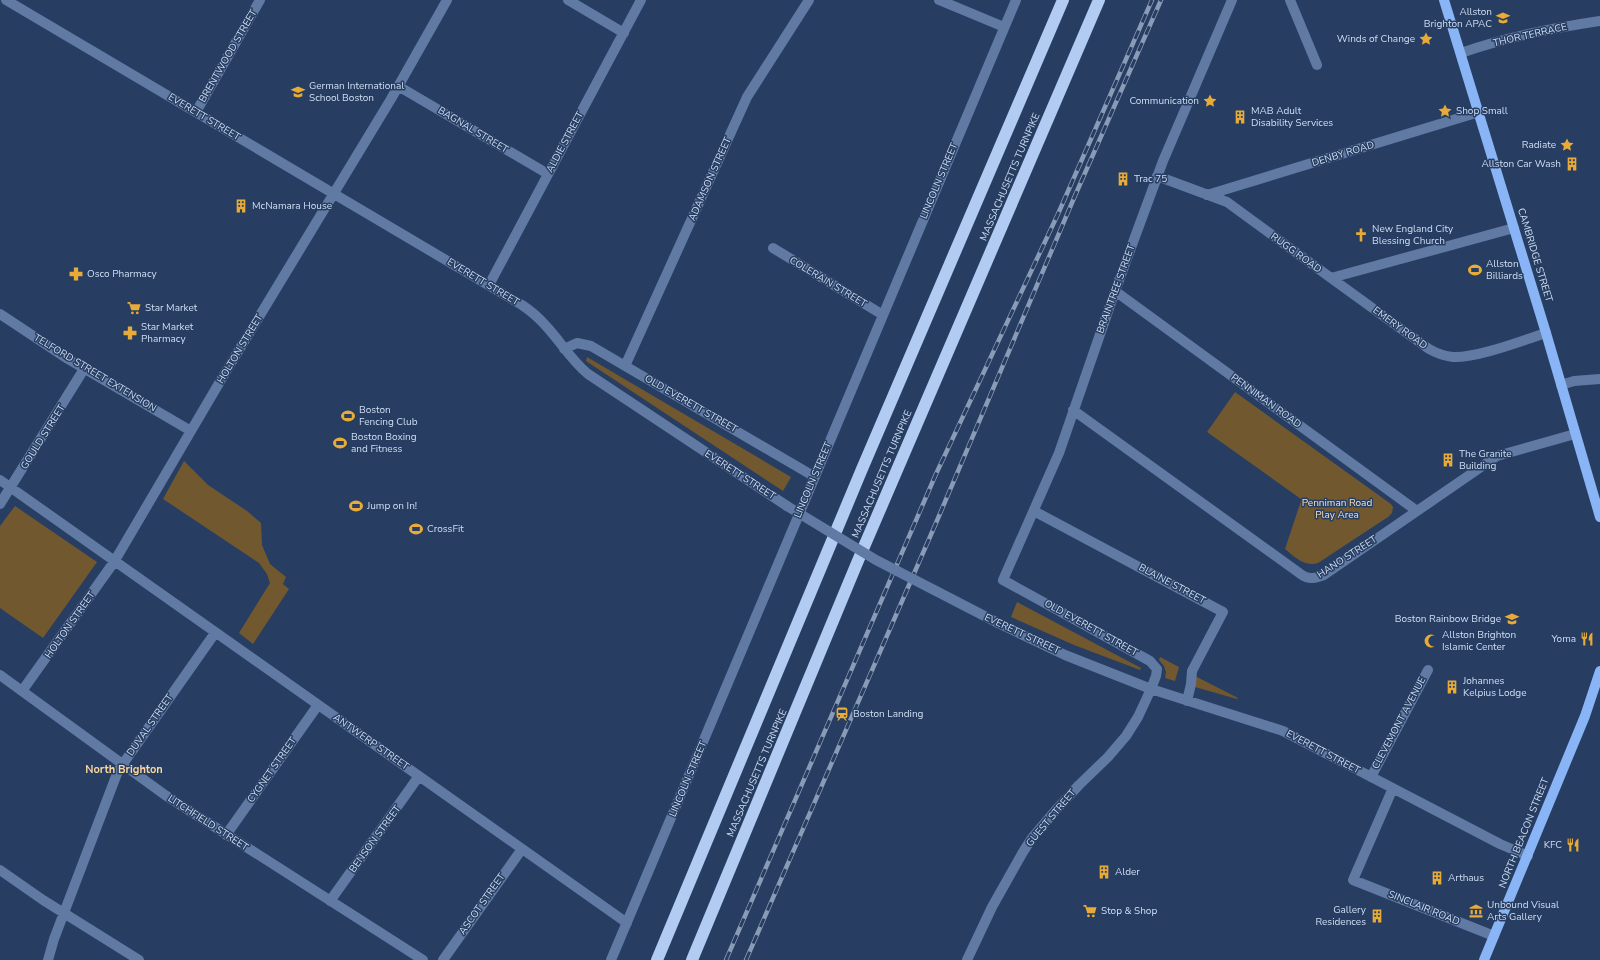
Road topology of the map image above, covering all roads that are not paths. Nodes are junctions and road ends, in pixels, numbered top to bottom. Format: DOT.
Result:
graph roads {
  1 [pos="6,0"];
  2 [pos="260,0"];
  3 [pos="447,0"];
  4 [pos="568,0"];
  5 [pos="641,0"];
  6 [pos="809,0"];
  7 [pos="939,0"];
  8 [pos="1016,0"];
  9 [pos="1063,0"];
  10 [pos="1099,0"];
  11 [pos="1232,0"];
  12 [pos="1290,0"];
  13 [pos="1444,0"];
  14 [pos="1600,20"];
  15 [pos="1004,27"];
  16 [pos="624,33"];
  17 [pos="1460,53"];
  18 [pos="1317,65"];
  19 [pos="398,86"];
  20 [pos="196,112"];
  21 [pos="1479,112"];
  22 [pos="548,174"];
  23 [pos="1157,176"];
  24 [pos="333,194"];
  25 [pos="1207,195"];
  26 [pos="1514,228"];
  27 [pos="774,248"];
  28 [pos="1331,278"];
  29 [pos="489,285"];
  30 [pos="1115,291"];
  31 [pos="0,314"];
  32 [pos="883,315"];
  33 [pos="1546,333"];
  34 [pos="564,349"];
  35 [pos="625,366"];
  36 [pos="84,369"];
  37 [pos="1600,379"];
  38 [pos="1561,385"];
  39 [pos="1074,410"];
  40 [pos="191,431"];
  41 [pos="1575,434"];
  42 [pos="815,477"];
  43 [pos="0,480"];
  44 [pos="11,488"];
  45 [pos="1597,502"];
  46 [pos="0,504"];
  47 [pos="1417,510"];
  48 [pos="1034,511"];
  49 [pos="1600,517"];
  50 [pos="114,562"];
  51 [pos="1003,580"];
  52 [pos="215,633"];
  53 [pos="1428,670"];
  54 [pos="1600,671"];
  55 [pos="0,675"];
  56 [pos="1152,689"];
  57 [pos="1600,689"];
  58 [pos="22,691"];
  59 [pos="1187,701"];
  60 [pos="318,705"];
  61 [pos="1585,716"];
  62 [pos="122,765"];
  63 [pos="419,776"];
  64 [pos="1371,777"];
  65 [pos="1393,788"];
  66 [pos="226,835"];
  67 [pos="522,848"];
  68 [pos="1528,856"];
  69 [pos="0,870"];
  70 [pos="330,901"];
  71 [pos="65,913"];
  72 [pos="627,923"];
  73 [pos="1494,936"];
  74 [pos="970,959"];
  75 [pos="48,960"];
  76 [pos="139,960"];
  77 [pos="422,960"];
  78 [pos="443,960"];
  79 [pos="611,960"];
  80 [pos="657,960"];
  81 [pos="692,960"];
  82 [pos="1484,960"];
  1 -- 20 [label="street, EVERETT STREET"];
  2 -- 20 [label="street, BRENTWOOD STREET"];
  3 -- 19 [label="street, HOLTON STREET"];
  4 -- 16 [label="street"];
  5 -- 16 [label="street, ALDIE STREET"];
  6 -- 35 [label="street, ADAMSON STREET"];
  7 -- 15 [label="street"];
  8 -- 15 [label="street, LINCOLN STREET"];
  9 -- 80 [label="highway, MASSACHUSETTS TURNPIKE"];
  10 -- 81 [label="highway, MASSACHUSETTS TURNPIKE"];
  11 -- 23 [label="street, BRAINTREE STREET"];
  12 -- 18 [label="street"];
  13 -- 17 [label="main road, CAMBRIDGE STREET"];
  14 -- 17 [label="street, THOR TERRACE"];
  15 -- 32 [label="street, LINCOLN STREET"];
  16 -- 22 [label="street, ALDIE STREET"];
  17 -- 21 [label="main road, CAMBRIDGE STREET"];
  19 -- 22 [label="street, BAGNAL STREET"];
  19 -- 24 [label="street, HOLTON STREET"];
  20 -- 24 [label="street, EVERETT STREET"];
  21 -- 25 [label="street, DENBY ROAD"];
  21 -- 26 [label="main road, CAMBRIDGE STREET"];
  22 -- 29 [label="street, ALDIE STREET"];
  23 -- 25 [label="street, RUGG ROAD"];
  23 -- 30 [label="street, BRAINTREE STREET"];
  24 -- 29 [label="street, EVERETT STREET"];
  24 -- 40 [label="street, HOLTON STREET"];
  25 -- 28 [label="street, RUGG ROAD"];
  26 -- 28 [label="street, RUGG ROAD"];
  26 -- 33 [label="main road, CAMBRIDGE STREET"];
  27 -- 32 [label="street, COLERAIN STREET"];
  28 -- 33 [label="street, EMERY ROAD"];
  29 -- 34 [label="street, EVERETT STREET"];
  30 -- 39 [label="street, BRAINTREE STREET"];
  30 -- 47 [label="street, PENNIMAN ROAD"];
  31 -- 36 [label="street, TELFORD STREET EXTENSION"];
  32 -- 42 [label="street, LINCOLN STREET"];
  33 -- 38 [label="main road, CAMBRIDGE STREET"];
  34 -- 35 [label="street, OLD EVERETT STREET"];
  34 -- 56 [label="street, EVERETT STREET, bridge"];
  35 -- 42 [label="street, OLD EVERETT STREET"];
  36 -- 40 [label="street, TELFORD STREET EXTENSION"];
  36 -- 44 [label="street, GOULD STREET"];
  37 -- 38 [label="street"];
  38 -- 41 [label="main road, CAMBRIDGE STREET"];
  39 -- 47 [label="street, HANO STREET"];
  39 -- 48 [label="street, BRAINTREE STREET"];
  40 -- 50 [label="street, HOLTON STREET"];
  41 -- 45 [label="main road, CAMBRIDGE STREET"];
  41 -- 47 [label="street, HANO STREET"];
  42 -- 72 [label="street, LINCOLN STREET"];
  43 -- 44 [label="street, ANTWERP STREET"];
  44 -- 46 [label="street, GOULD STREET"];
  44 -- 50 [label="street, ANTWERP STREET"];
  45 -- 49 [label="main road, CAMBRIDGE STREET"];
  48 -- 51 [label="street, BRAINTREE STREET"];
  48 -- 59 [label="street, BLAINE STREET"];
  50 -- 52 [label="street, ANTWERP STREET"];
  50 -- 58 [label="street, HOLTON STREET"];
  51 -- 56 [label="street, OLD EVERETT STREET"];
  52 -- 60 [label="street, ANTWERP STREET"];
  52 -- 62 [label="street, DUVAL STREET"];
  53 -- 64 [label="street, CLEVEMONT AVENUE"];
  54 -- 61 [label="main road, NORTH BEACON STREET"];
  55 -- 58 [label="street, LITCHFIELD STREET"];
  56 -- 59 [label="street, EVERETT STREET"];
  56 -- 74 [label="street, GUEST STREET"];
  57 -- 61 [label="main road, NORTH BEACON STREET"];
  58 -- 62 [label="street, LITCHFIELD STREET"];
  59 -- 64 [label="street, EVERETT STREET"];
  60 -- 63 [label="street, ANTWERP STREET"];
  60 -- 66 [label="street, CYGNET STREET"];
  61 -- 68 [label="main road, NORTH BEACON STREET"];
  62 -- 66 [label="street, LITCHFIELD STREET"];
  62 -- 71 [label="street, DUVAL STREET"];
  63 -- 67 [label="street, ANTWERP STREET"];
  63 -- 70 [label="street, BENSON STREET"];
  64 -- 65 [label="street, EVERETT STREET"];
  65 -- 68 [label="street, EVERETT STREET"];
  65 -- 73 [label="street, SINCLAIR ROAD"];
  66 -- 70 [label="street, LITCHFIELD STREET"];
  67 -- 72 [label="street, ANTWERP STREET"];
  67 -- 78 [label="street, ASCOT STREET"];
  68 -- 73 [label="main road, NORTH BEACON STREET"];
  69 -- 71 [label="street"];
  70 -- 77 [label="street, LITCHFIELD STREET"];
  71 -- 75 [label="street, DUVAL STREET"];
  71 -- 76 [label="street"];
  72 -- 79 [label="street, LINCOLN STREET"];
  73 -- 82 [label="main road, NORTH BEACON STREET"];
}
